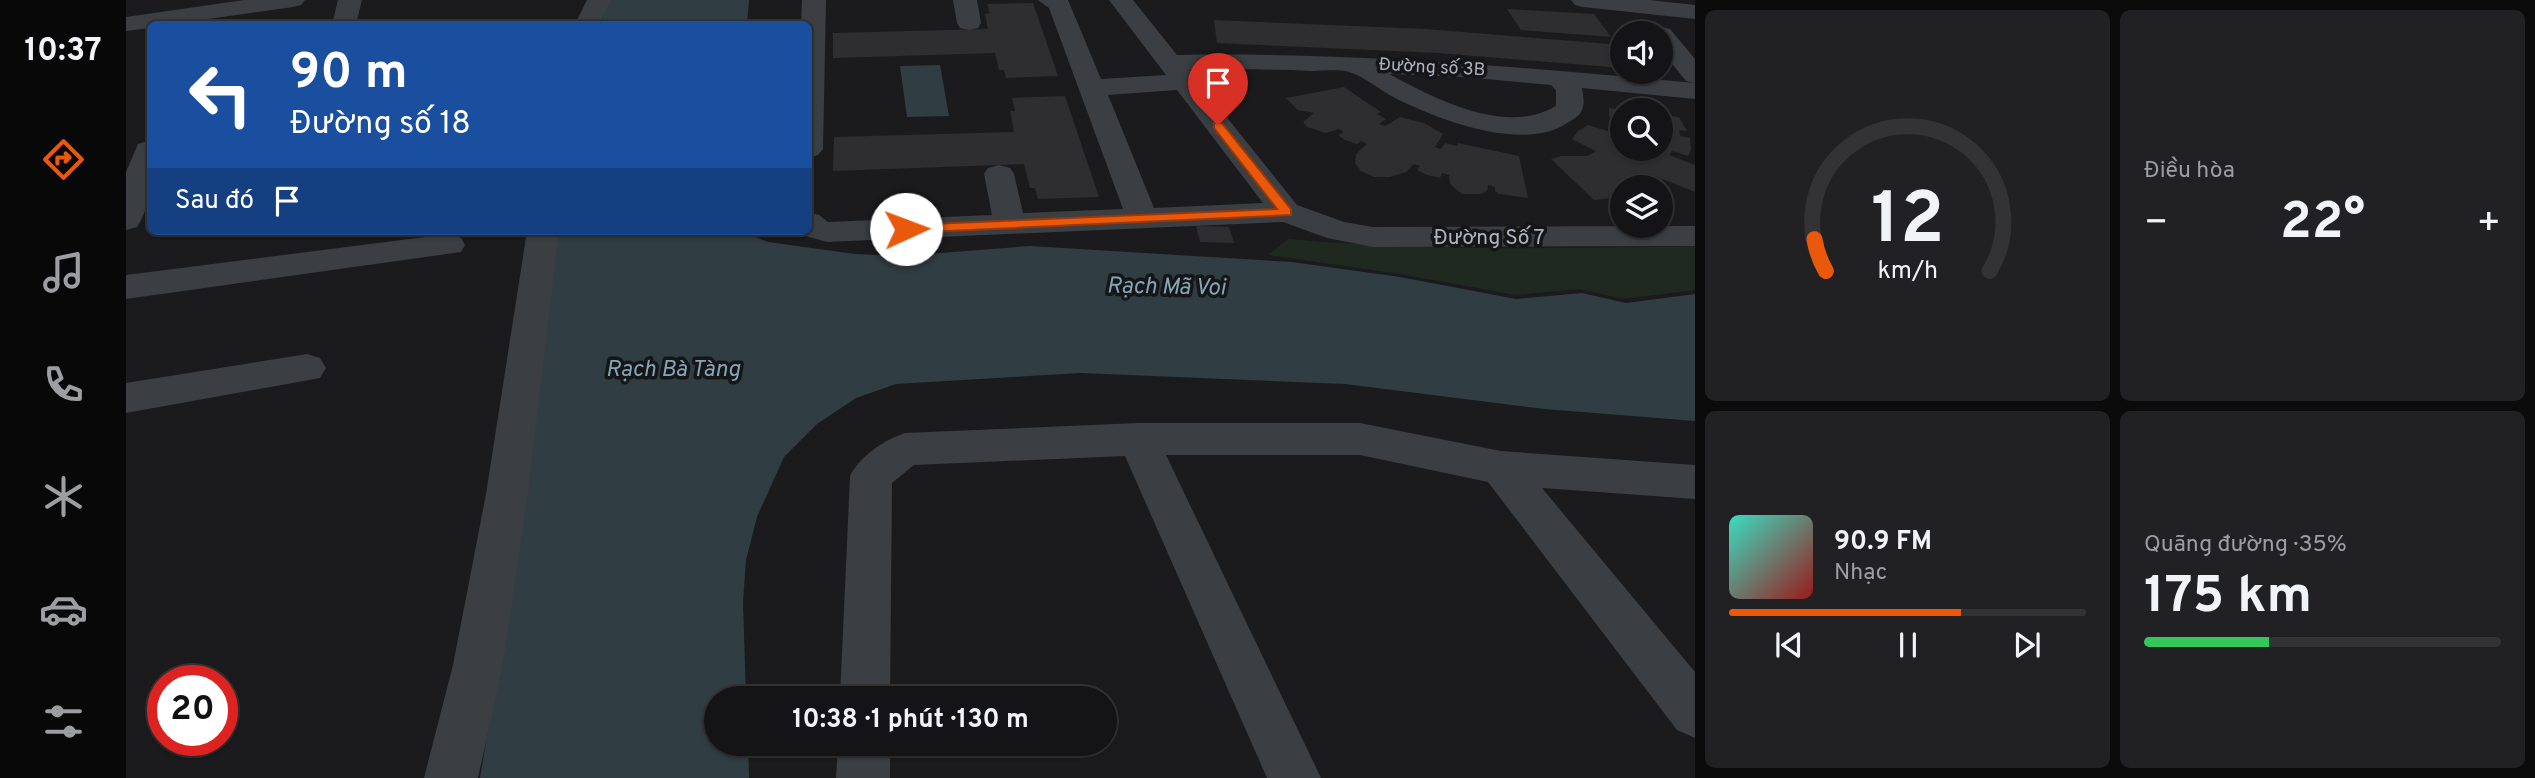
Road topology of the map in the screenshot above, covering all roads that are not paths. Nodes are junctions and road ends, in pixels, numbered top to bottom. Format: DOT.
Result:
graph roads {
  1 [pos="131,0"];
  2 [pos="293,0"];
  3 [pos="351,0"];
  4 [pos="599,0"];
  5 [pos="814,0"];
  6 [pos="1050,0"];
  7 [pos="1121,0"];
  8 [pos="1583,0"];
  9 [pos="1636,5"];
  10 [pos="126,9"];
  11 [pos="1695,12"];
  12 [pos="345,21"];
  13 [pos="588,21"];
  14 [pos="1649,21"];
  15 [pos="126,24"];
  16 [pos="1673,49"];
  17 [pos="1353,64"];
  18 [pos="1176,72"];
  19 [pos="1695,75"];
  20 [pos="1559,78"];
  21 [pos="1093,88"];
  22 [pos="1695,91"];
  23 [pos="812,136"];
  24 [pos="140,159"];
  25 [pos="999,174"];
  26 [pos="1286,212"];
  27 [pos="1142,218"];
  28 [pos="126,220"];
  29 [pos="1010,225"];
  30 [pos="812,227"];
  31 [pos="542,235"];
  32 [pos="1695,236"];
  33 [pos="449,245"];
  34 [pos="335,246"];
  35 [pos="126,288"];
  36 [pos="307,368"];
  37 [pos="126,398"];
  38 [pos="1138,439"];
  39 [pos="1501,468"];
  40 [pos="1695,482"];
  41 [pos="865,686"];
  42 [pos="1695,712"];
  43 [pos="863,756"];
  44 [pos="451,778"];
  45 [pos="863,778"];
  46 [pos="1294,778"];
  1 -- 10 [label="street"];
  2 -- 15 [label="street"];
  3 -- 12 [label="street"];
  4 -- 13 [label="street"];
  5 -- 23 [label="street"];
  6 -- 21 [label="street"];
  7 -- 18 [label="street"];
  8 -- 9 [label="street"];
  9 -- 11 [label="street"];
  9 -- 14 [label="street"];
  16 -- 19 [label="street"];
  17 -- 18 [label="street, Đường số 3B"];
  17 -- 20 [label="street, Đường số 3B"];
  17 -- 20 [label="street"];
  18 -- 21 [label="street, Đường số 3B"];
  18 -- 26 [label="street"];
  20 -- 22 [label="street, Đường số 3B"];
  21 -- 27 [label="street"];
  24 -- 28 [label="street"];
  25 -- 29 [label="street"];
  26 -- 27 [label="street"];
  26 -- 32 [label="street, Đường Số 7"];
  27 -- 29 [label="street"];
  29 -- 30 [label="street"];
  31 -- 44 [label="street"];
  33 -- 34 [label="street"];
  34 -- 35 [label="street"];
  36 -- 37 [label="street"];
  38 -- 39 [label="street"];
  38 -- 41 [label="street"];
  38 -- 46 [label="street"];
  39 -- 40 [label="street"];
  39 -- 42 [label="street"];
  43 -- 45 [label="street"];
}
